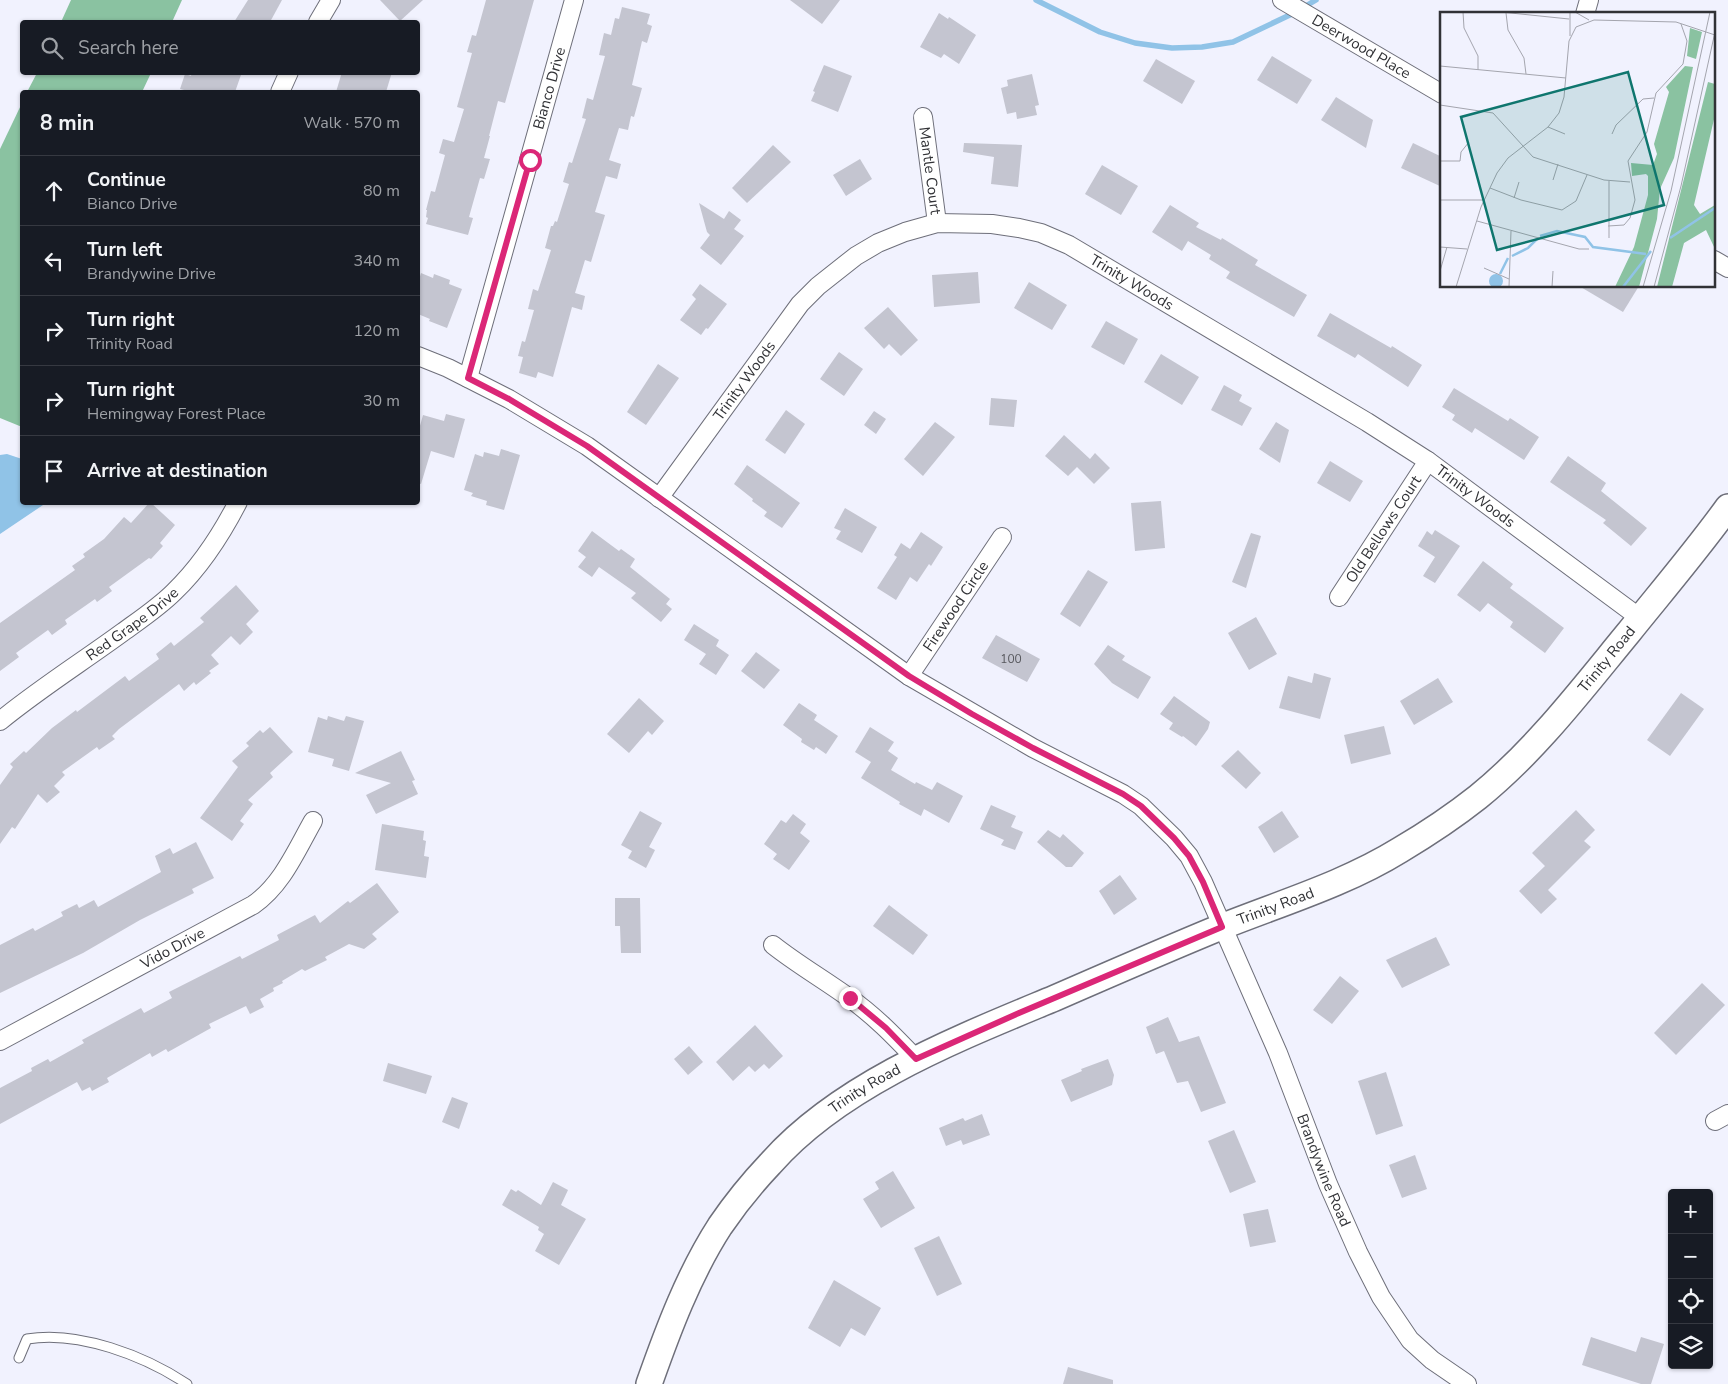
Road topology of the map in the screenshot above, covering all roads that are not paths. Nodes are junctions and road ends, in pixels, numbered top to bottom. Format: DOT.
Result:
graph roads {
  1 [pos="332,0"];
  2 [pos="574,0"];
  3 [pos="1282,0"];
  4 [pos="319,20"];
  5 [pos="288,75"];
  6 [pos="281,90"];
  7 [pos="1440,93"];
  8 [pos="922,117"];
  9 [pos="937,223"];
  10 [pos="1716,261"];
  11 [pos="1728,268"];
  12 [pos="420,357"];
  13 [pos="468,378"];
  14 [pos="1428,461"];
  15 [pos="659,498"];
  16 [pos="236,505"];
  17 [pos="1724,518"];
  18 [pos="1002,537"];
  19 [pos="1339,597"];
  20 [pos="1640,618"];
  21 [pos="909,676"];
  22 [pos="0,721"];
  23 [pos="313,821"];
  24 [pos="1222,927"];
  25 [pos="773,944"];
  26 [pos="0,1041"];
  27 [pos="916,1059"];
  28 [pos="18,1358"];
  29 [pos="187,1384"];
  30 [pos="649,1384"];
  31 [pos="1467,1384"];
  1 -- 4 [label="street"];
  2 -- 13 [label="street, Bianco Drive"];
  3 -- 7 [label="street, Deerwood Place"];
  5 -- 6 [label="street"];
  8 -- 9 [label="street, Mantle Court"];
  9 -- 14 [label="street, Trinity Woods"];
  9 -- 15 [label="street, Trinity Woods"];
  10 -- 11 [label="street"];
  12 -- 13 [label="street, Brandywine Road"];
  13 -- 15 [label="street, Brandywine Road"];
  14 -- 19 [label="street, Old Bellows Court"];
  14 -- 20 [label="street, Trinity Woods"];
  15 -- 21 [label="street, Brandywine Road"];
  16 -- 22 [label="street, Red Grape Drive"];
  17 -- 20 [label="main road, Trinity Road"];
  18 -- 21 [label="street, Firewood Circle"];
  20 -- 24 [label="main road, Trinity Road"];
  21 -- 24 [label="street, Brandywine Road"];
  23 -- 26 [label="street, Vido Drive"];
  24 -- 27 [label="main road, Trinity Road"];
  24 -- 31 [label="street, Brandywine Road"];
  25 -- 27 [label="street"];
  27 -- 30 [label="main road, Trinity Road"];
  28 -- 29 [label="lane"];
}
